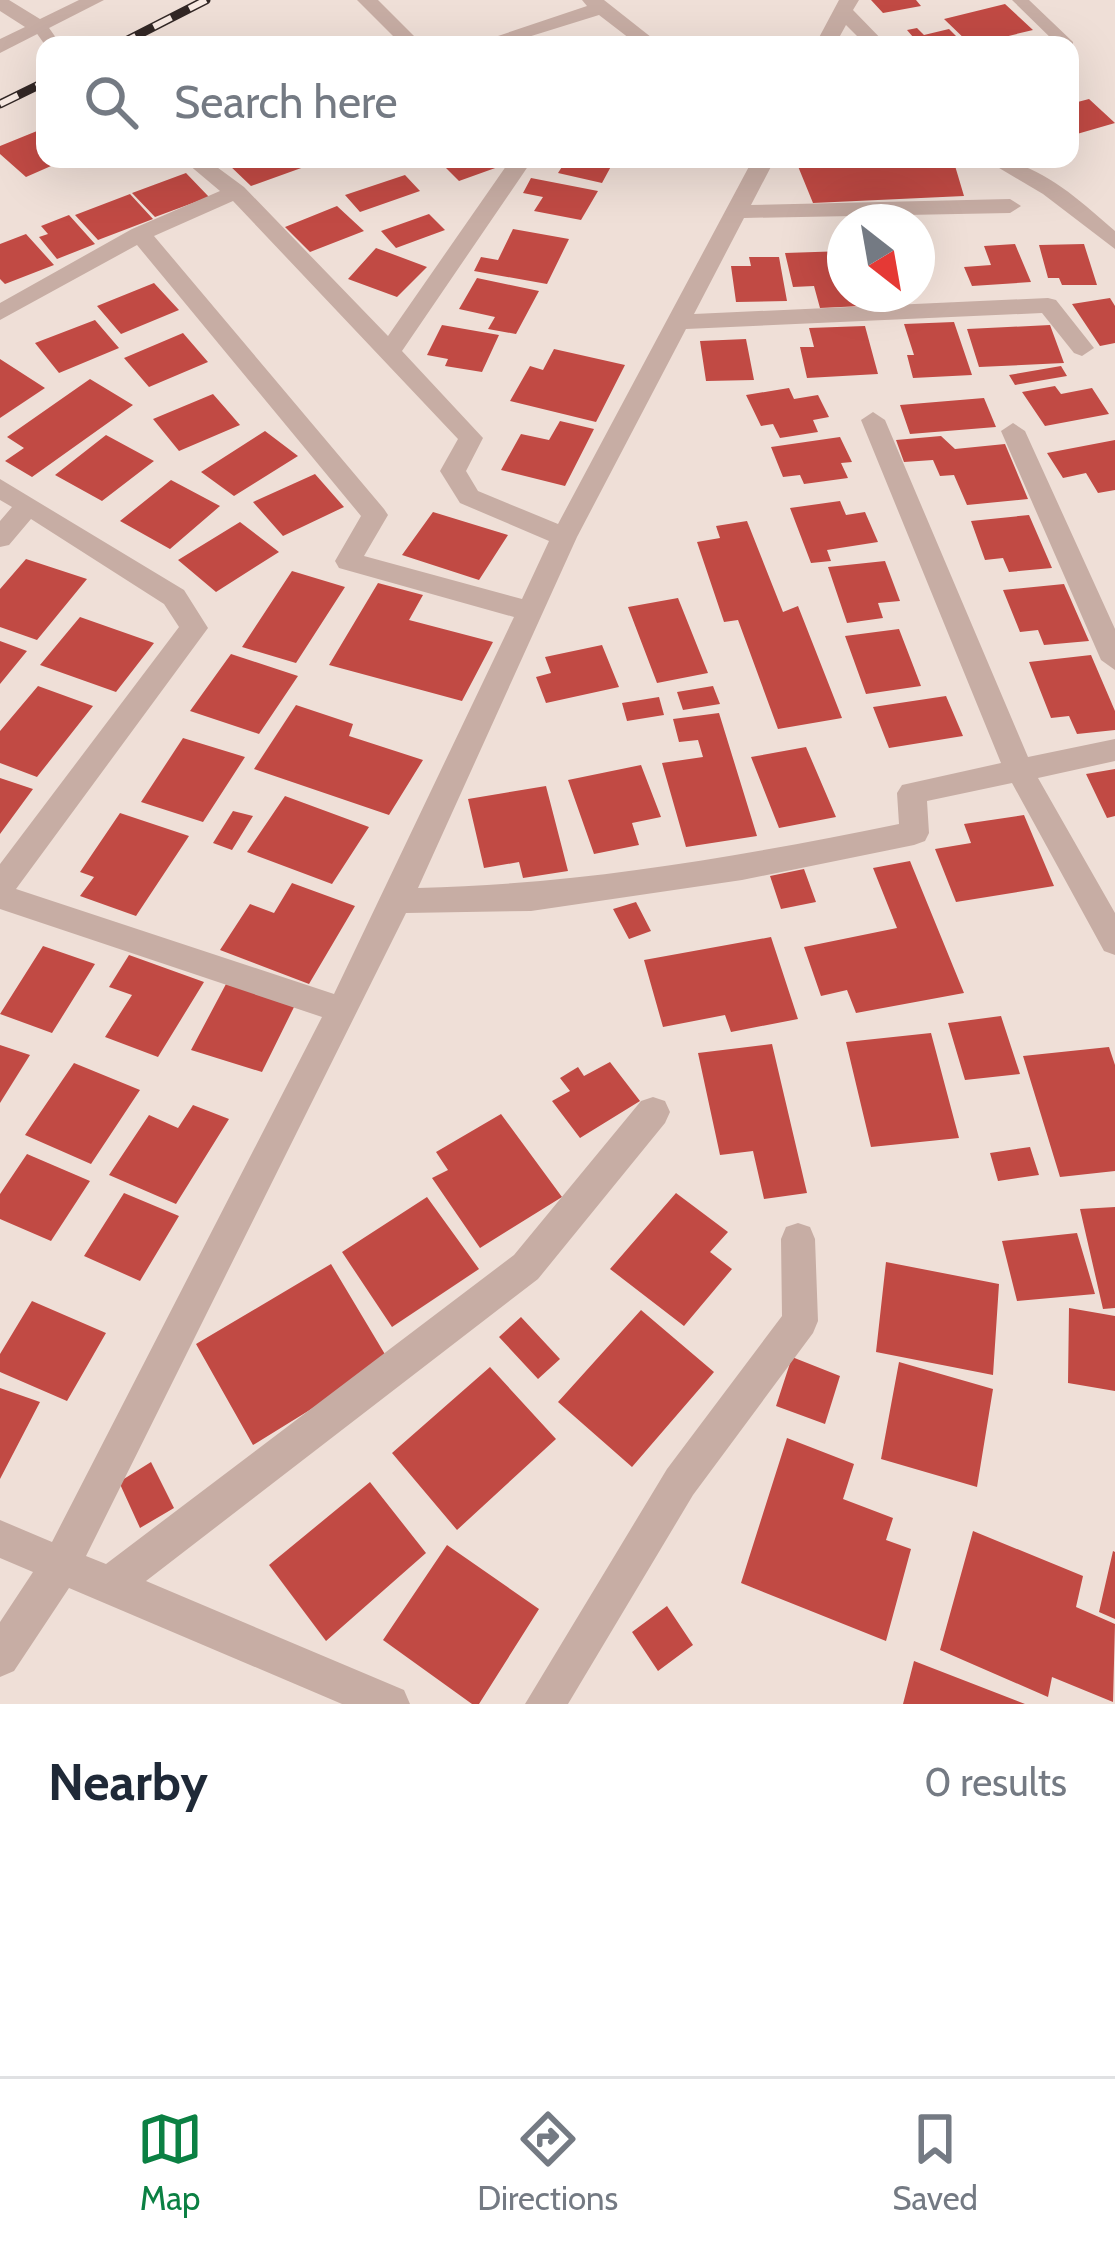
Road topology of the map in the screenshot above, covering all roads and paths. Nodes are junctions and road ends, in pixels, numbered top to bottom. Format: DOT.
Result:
graph roads {
  1 [pos="94,0"];
  2 [pos="367,0"];
  3 [pos="1020,0"];
  4 [pos="0,3"];
  5 [pos="597,4"];
  6 [pos="846,6"];
  7 [pos="47,36"];
  8 [pos="404,36"];
  9 [pos="506,36"];
  10 [pos="639,36"];
  11 [pos="830,36"];
  12 [pos="870,36"];
  13 [pos="1058,36"];
  14 [pos="36,39"];
  15 [pos="0,47"];
  16 [pos="1079,56"];
  17 [pos="1086,63"];
  18 [pos="205,168"];
  19 [pos="516,168"];
  20 [pos="759,168"];
  21 [pos="1012,168"];
  22 [pos="236,191"];
  23 [pos="1010,206"];
  24 [pos="736,212"];
  25 [pos="140,234"];
  26 [pos="1115,242"];
  27 [pos="0,313"];
  28 [pos="678,322"];
  29 [pos="1082,348"];
  30 [pos="389,352"];
  31 [pos="873,420"];
  32 [pos="1013,431"];
  33 [pos="0,488"];
  34 [pos="28,506"];
  35 [pos="564,537"];
  36 [pos="0,538"];
  37 [pos="532,612"];
  38 [pos="1115,659"];
  39 [pos="1115,750"];
  40 [pos="1018,768"];
  41 [pos="0,892"];
  42 [pos="397,901"];
  43 [pos="1115,942"];
  44 [pos="341,1010"];
  45 [pos="653,1112"];
  46 [pos="798,1239"];
  47 [pos="0,1539"];
  48 [pos="61,1565"];
  49 [pos="110,1585"];
  50 [pos="0,1657"];
  51 [pos="390,1704"];
  52 [pos="545,1704"];
  1 -- 7 [label="street"];
  2 -- 8 [label="street"];
  3 -- 13 [label="lane"];
  4 -- 7 [label="street"];
  5 -- 9 [label="street"];
  5 -- 10 [label="street"];
  6 -- 11 [label="street"];
  6 -- 12 [label="street"];
  14 -- 15 [label="street"];
  16 -- 17 [label="lane"];
  18 -- 22 [label="street"];
  19 -- 30 [label="street"];
  20 -- 24 [label="street"];
  21 -- 26 [label="street"];
  22 -- 25 [label="street"];
  22 -- 30 [label="street"];
  23 -- 24 [label="street"];
  24 -- 28 [label="street"];
  25 -- 27 [label="street"];
  25 -- 37 [label="street"];
  28 -- 29 [label="street"];
  28 -- 35 [label="street"];
  30 -- 35 [label="street"];
  31 -- 40 [label="street"];
  32 -- 38 [label="street"];
  33 -- 34 [label="street"];
  34 -- 36 [label="street"];
  34 -- 41 [label="street"];
  35 -- 37 [label="street"];
  37 -- 42 [label="street"];
  39 -- 40 [label="street"];
  40 -- 42 [label="street"];
  40 -- 43 [label="street"];
  41 -- 44 [label="street"];
  42 -- 44 [label="street"];
  44 -- 48 [label="street"];
  45 -- 49 [label="street"];
  46 -- 52 [label="street"];
  47 -- 48 [label="street"];
  48 -- 49 [label="street"];
  48 -- 50 [label="street"];
  49 -- 51 [label="street"];
}
